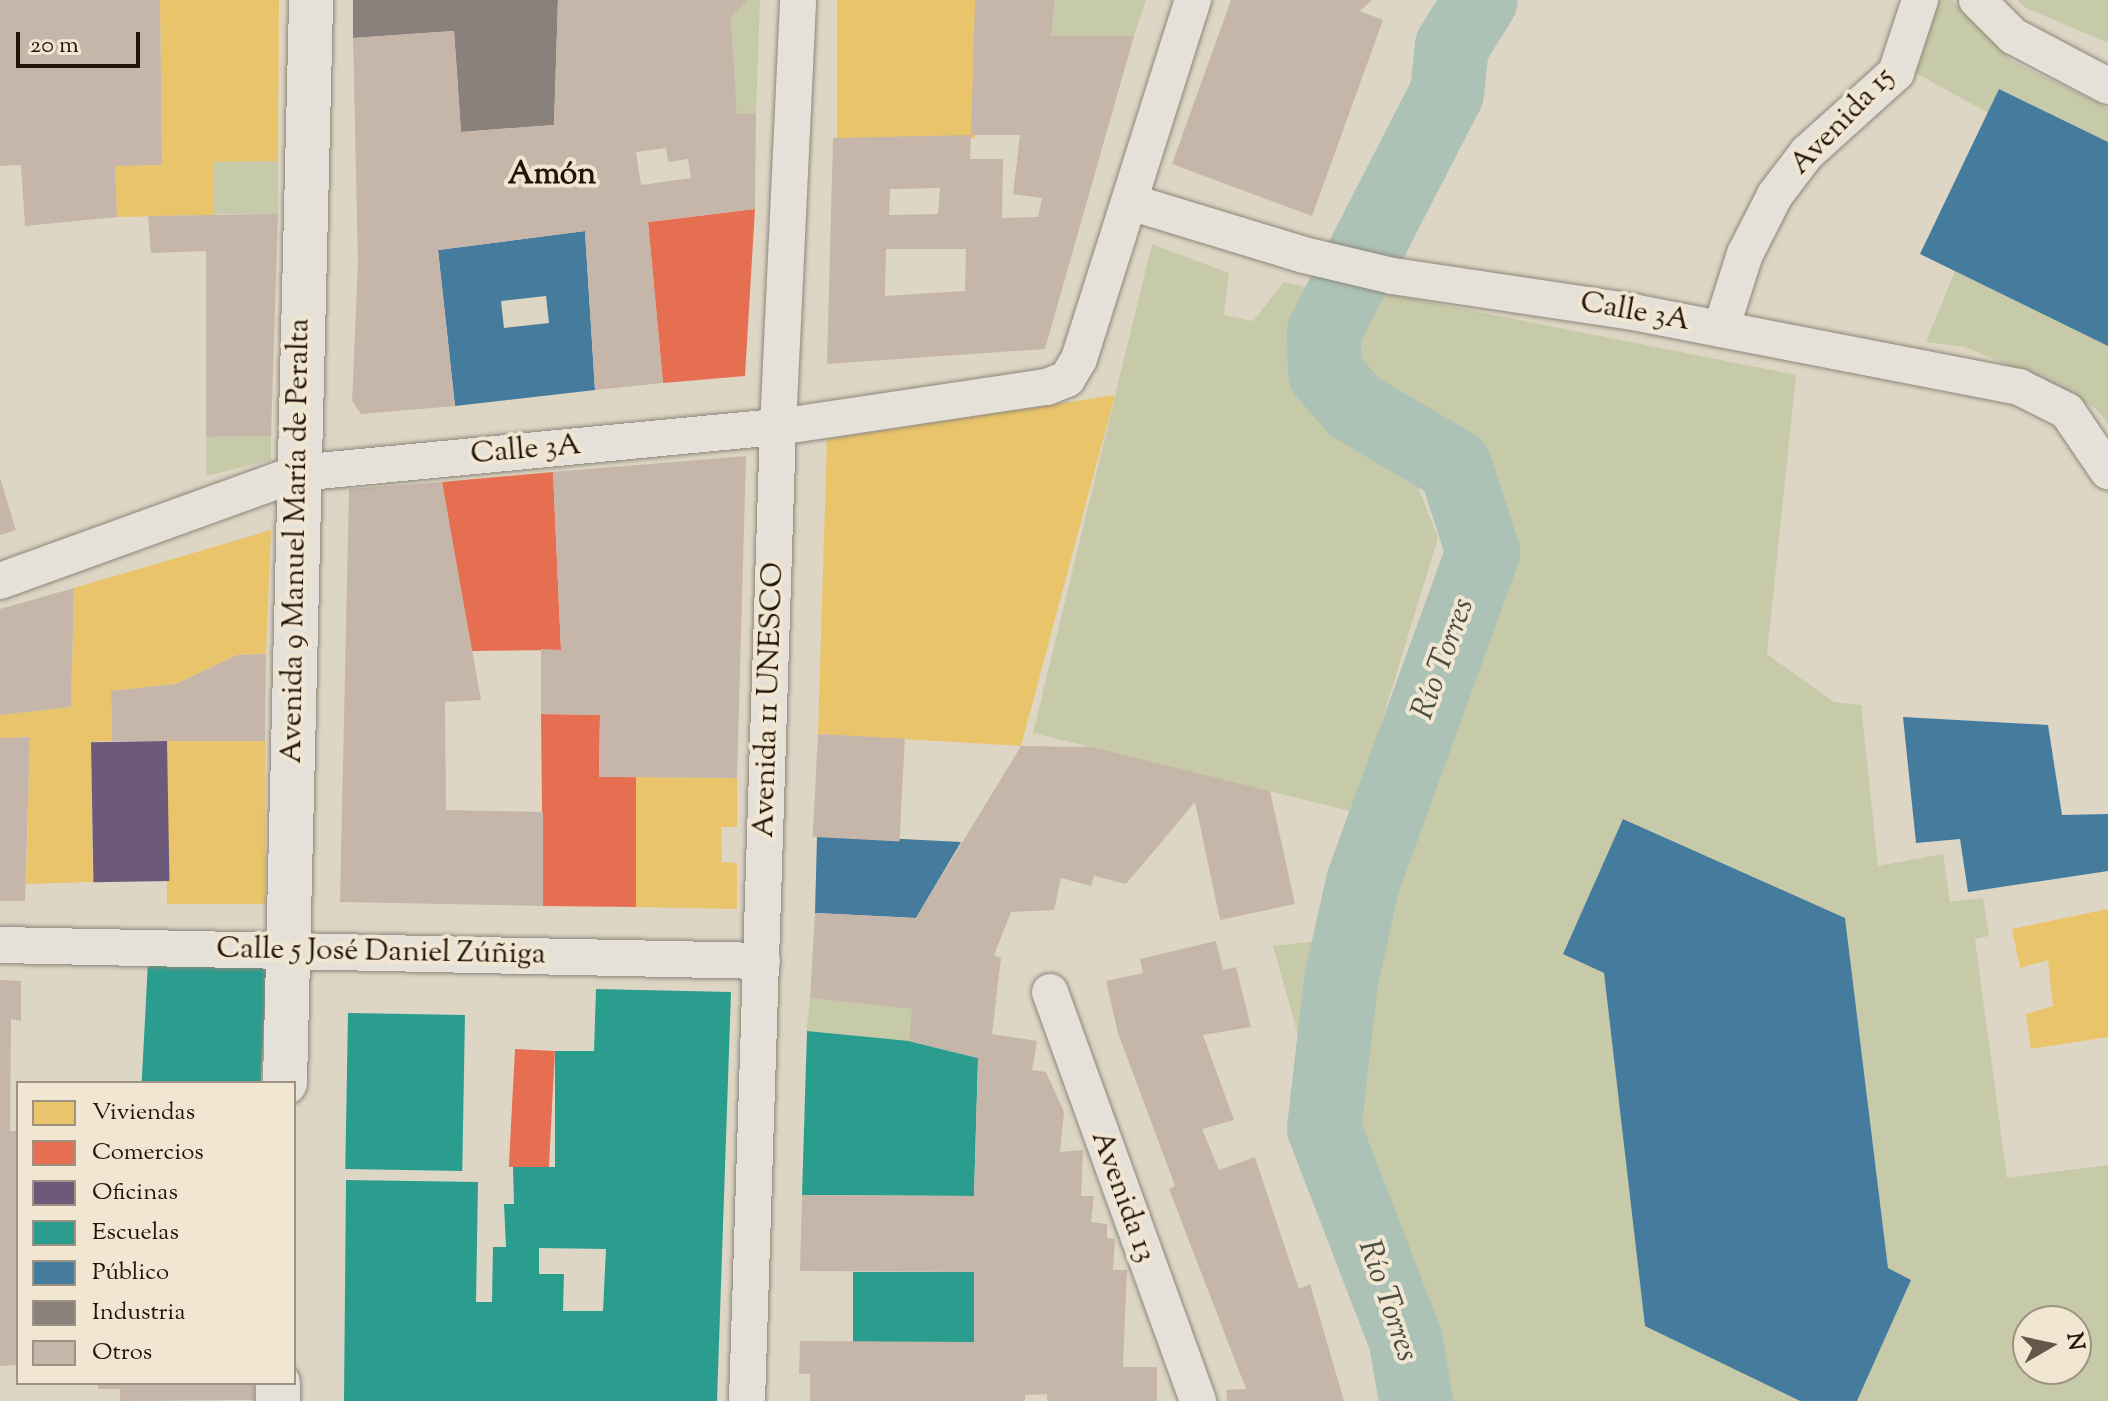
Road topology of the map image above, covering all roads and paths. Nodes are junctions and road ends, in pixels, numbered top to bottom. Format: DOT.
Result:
graph roads {
  1 [pos="311,0"];
  2 [pos="798,0"];
  3 [pos="1193,0"];
  4 [pos="1920,0"];
  5 [pos="1977,0"];
  6 [pos="2108,86"];
  7 [pos="1130,202"];
  8 [pos="1721,329"];
  9 [pos="778,427"];
  10 [pos="2108,471"];
  11 [pos="298,473"];
  12 [pos="0,581"];
  13 [pos="0,945"];
  14 [pos="288,951"];
  15 [pos="762,961"];
  16 [pos="1050,992"];
  17 [pos="285,1081"];
  18 [pos="747,1401"];
  19 [pos="1198,1401"];
  1 -- 11 [label="street, Avenida 9 Manuel María de Peralta"];
  2 -- 9 [label="street, Avenida 11 UNESCO"];
  3 -- 7 [label="street"];
  4 -- 8 [label="street, Avenida 15"];
  5 -- 6 [label="street"];
  7 -- 8 [label="street, Calle 3A"];
  7 -- 9 [label="street, Calle 3A"];
  8 -- 10 [label="street, Calle 3A"];
  9 -- 11 [label="street, Calle 3A"];
  9 -- 15 [label="street, Avenida 11 UNESCO"];
  11 -- 12 [label="street, Calle 3A"];
  11 -- 14 [label="street, Avenida 9 Manuel María de Peralta"];
  13 -- 14 [label="street, Calle 5 José Daniel Zúñiga"];
  14 -- 15 [label="street, Calle 5 José Daniel Zúñiga"];
  14 -- 17 [label="street, Avenida 9 Manuel María de Peralta"];
  15 -- 18 [label="street, Avenida 11 UNESCO"];
  16 -- 19 [label="street, Avenida 13"];
}
